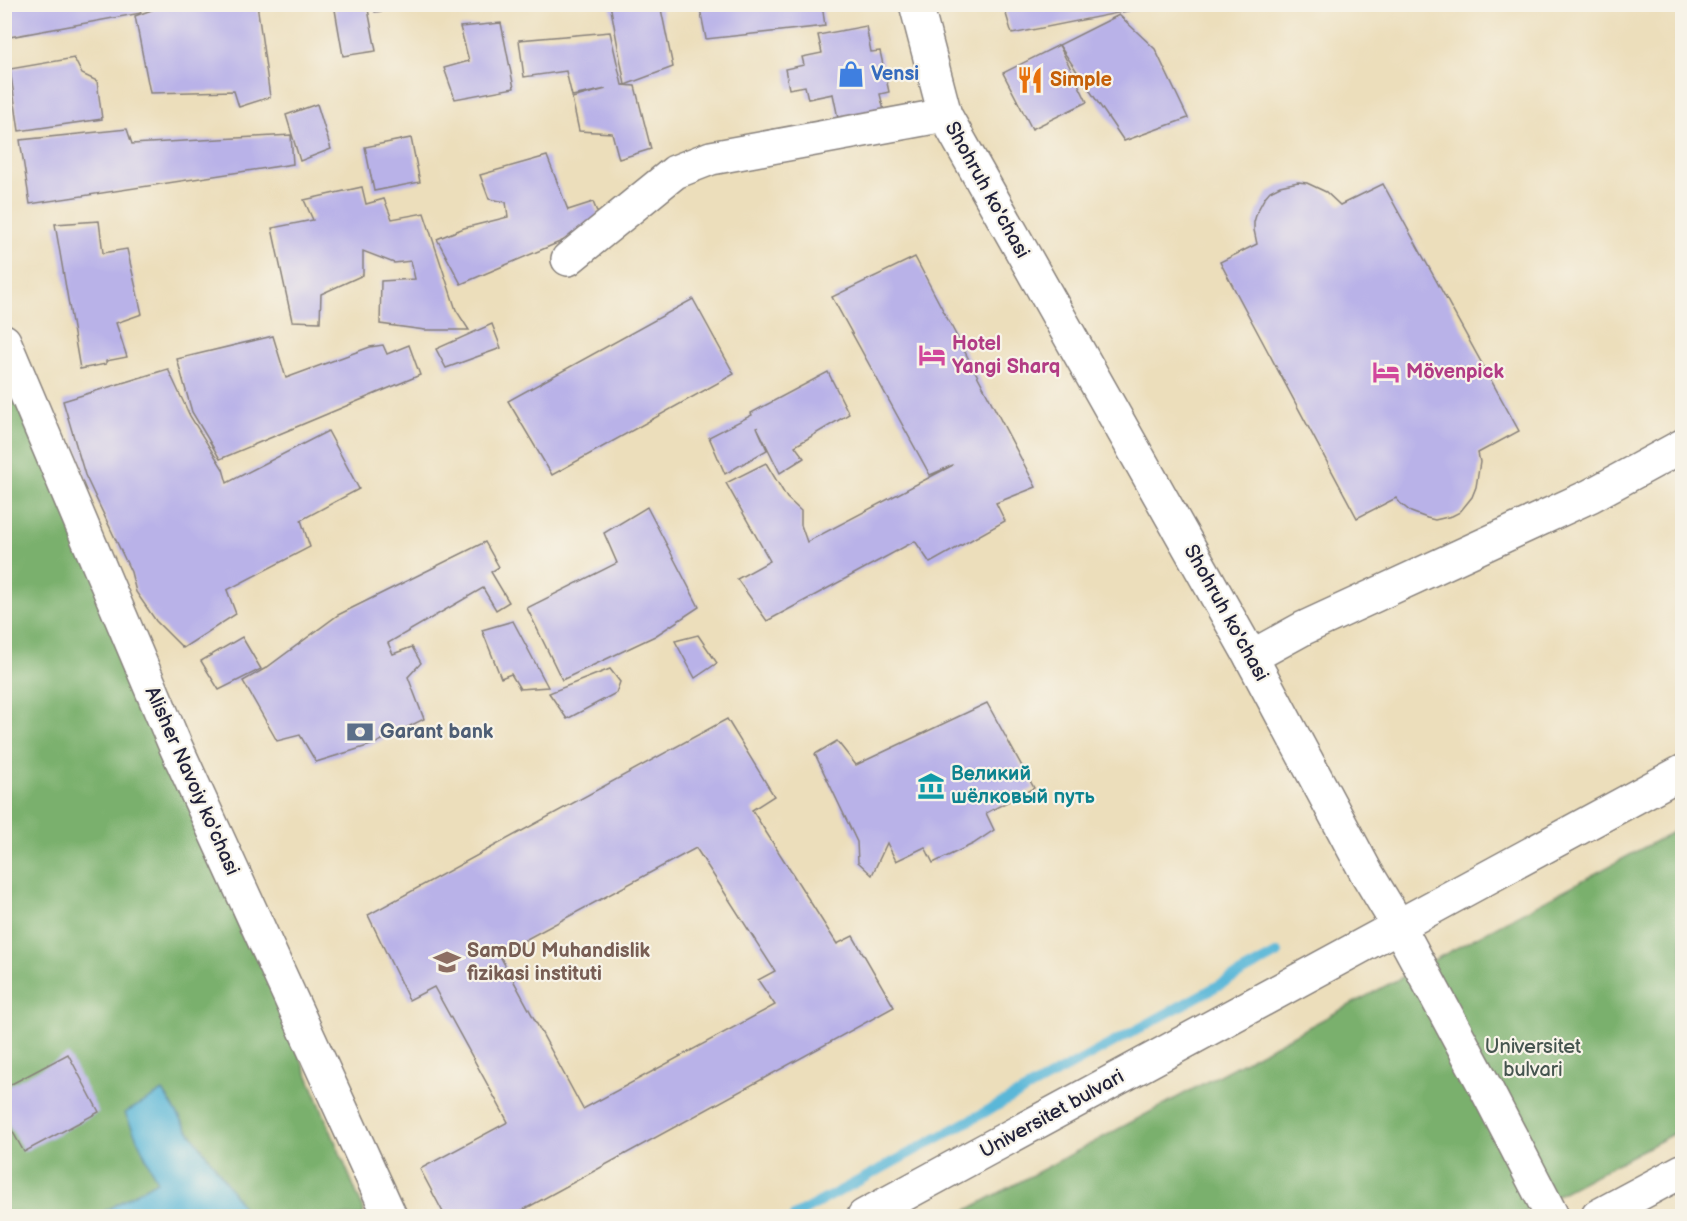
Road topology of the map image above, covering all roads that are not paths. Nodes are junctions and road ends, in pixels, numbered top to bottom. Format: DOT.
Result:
graph roads {
  1 [pos="916,4"];
  2 [pos="945,116"];
  3 [pos="568,260"];
  4 [pos="4,341"];
  5 [pos="1683,446"];
  6 [pos="1251,657"];
  7 [pos="1683,772"];
  8 [pos="1398,926"];
  9 [pos="1683,1171"];
  10 [pos="390,1216"];
  11 [pos="864,1216"];
  12 [pos="1552,1216"];
  13 [pos="1598,1216"];
  1 -- 2 [label="main road, Shohruh ko'chasi"];
  2 -- 3 [label="main road"];
  2 -- 6 [label="main road, Shohruh ko'chasi"];
  4 -- 10 [label="main road, Alisher Navoiy ko'chasi"];
  5 -- 6 [label="main road"];
  6 -- 8 [label="main road, Shohruh ko'chasi"];
  7 -- 8 [label="main road, Universitet bulvari"];
  8 -- 11 [label="main road, Universitet bulvari"];
  8 -- 12 [label="main road, Shohruh ko'chasi"];
  9 -- 13 [label="main road"];
}
